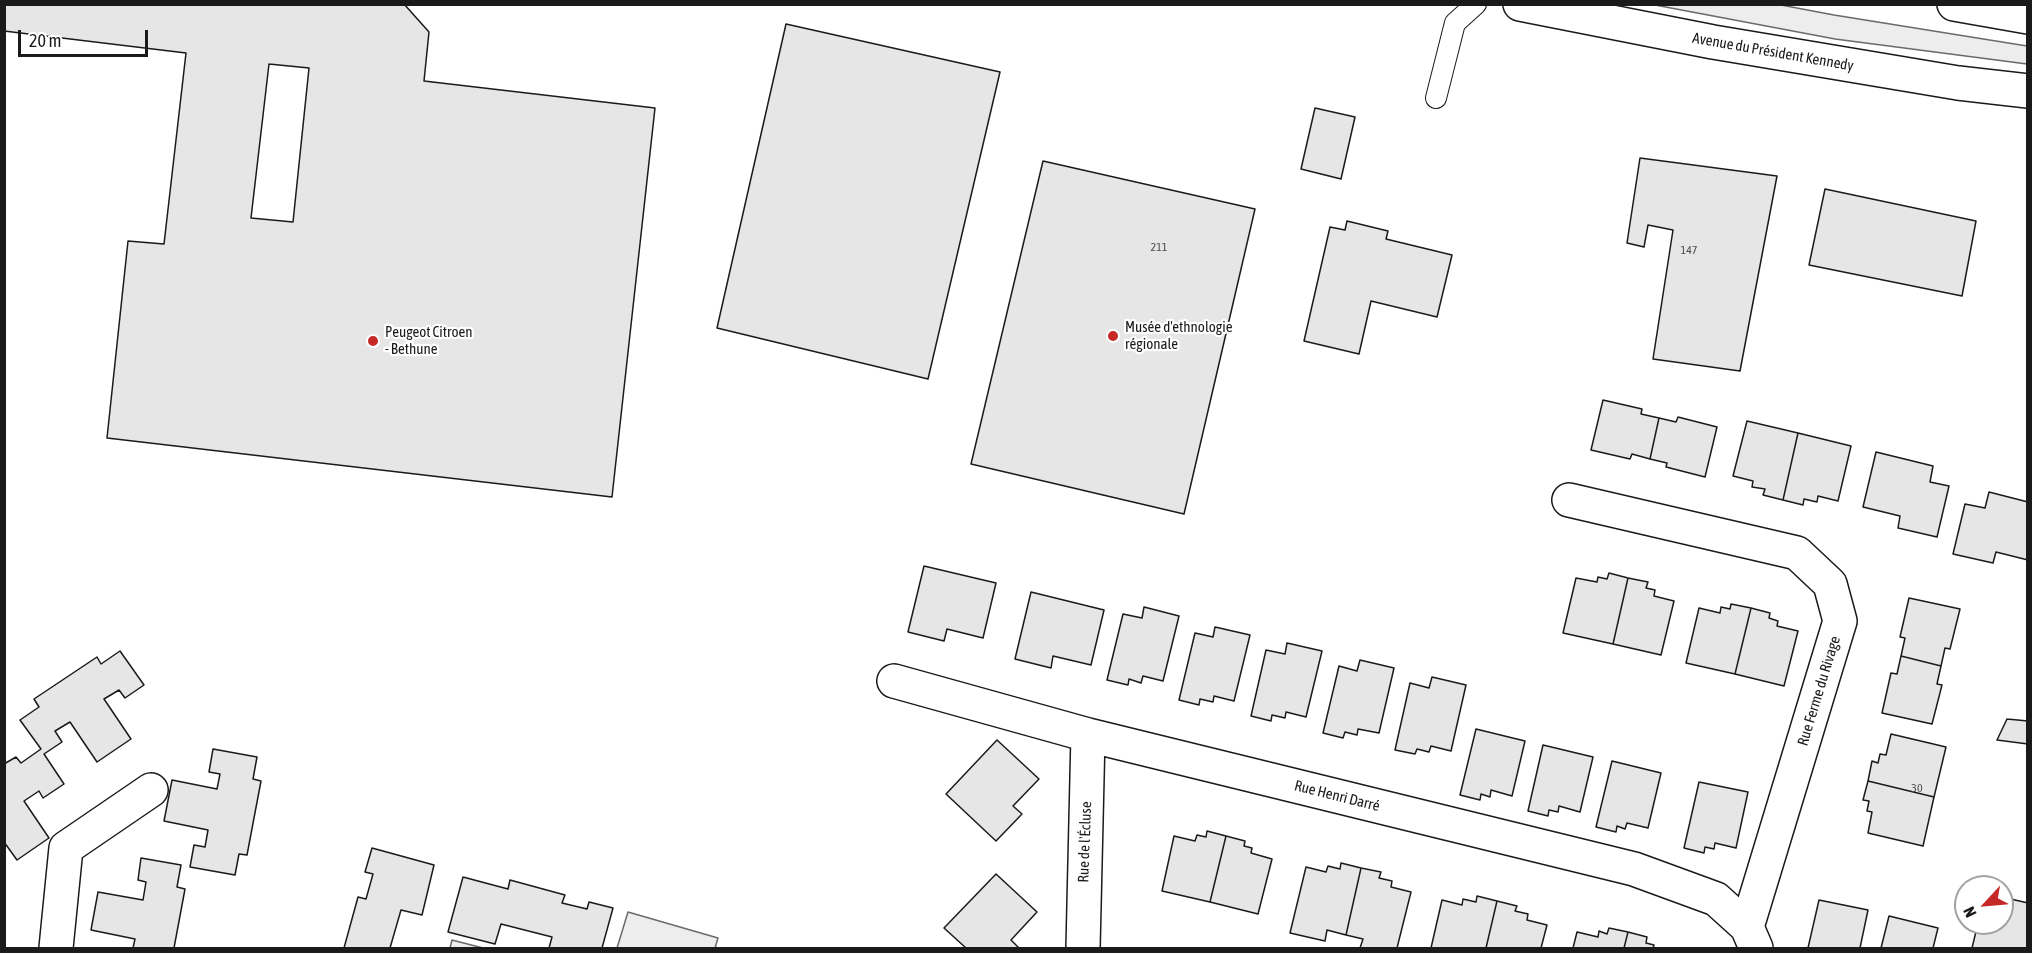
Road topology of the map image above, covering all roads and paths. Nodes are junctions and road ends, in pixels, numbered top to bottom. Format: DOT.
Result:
graph roads {
  1 [pos="1476,4"];
  2 [pos="1520,4"];
  3 [pos="1954,4"];
  4 [pos="2028,17"];
  5 [pos="2028,91"];
  6 [pos="1436,98"];
  7 [pos="1569,500"];
  8 [pos="894,681"];
  9 [pos="1088,735"];
  10 [pos="151,790"];
  11 [pos="1752,938"];
  12 [pos="56,948"];
  13 [pos="1083,948"];
  1 -- 6 [label="lane"];
  2 -- 5 [label="street, Avenue du Président Kennedy"];
  3 -- 4 [label="street"];
  7 -- 11 [label="street, Rue Ferme du Rivage"];
  8 -- 9 [label="street, Rue Henri Darré"];
  9 -- 11 [label="street, Rue Henri Darré"];
  9 -- 13 [label="street, Rue de l'Écluse"];
  10 -- 12 [label="street"];
}
